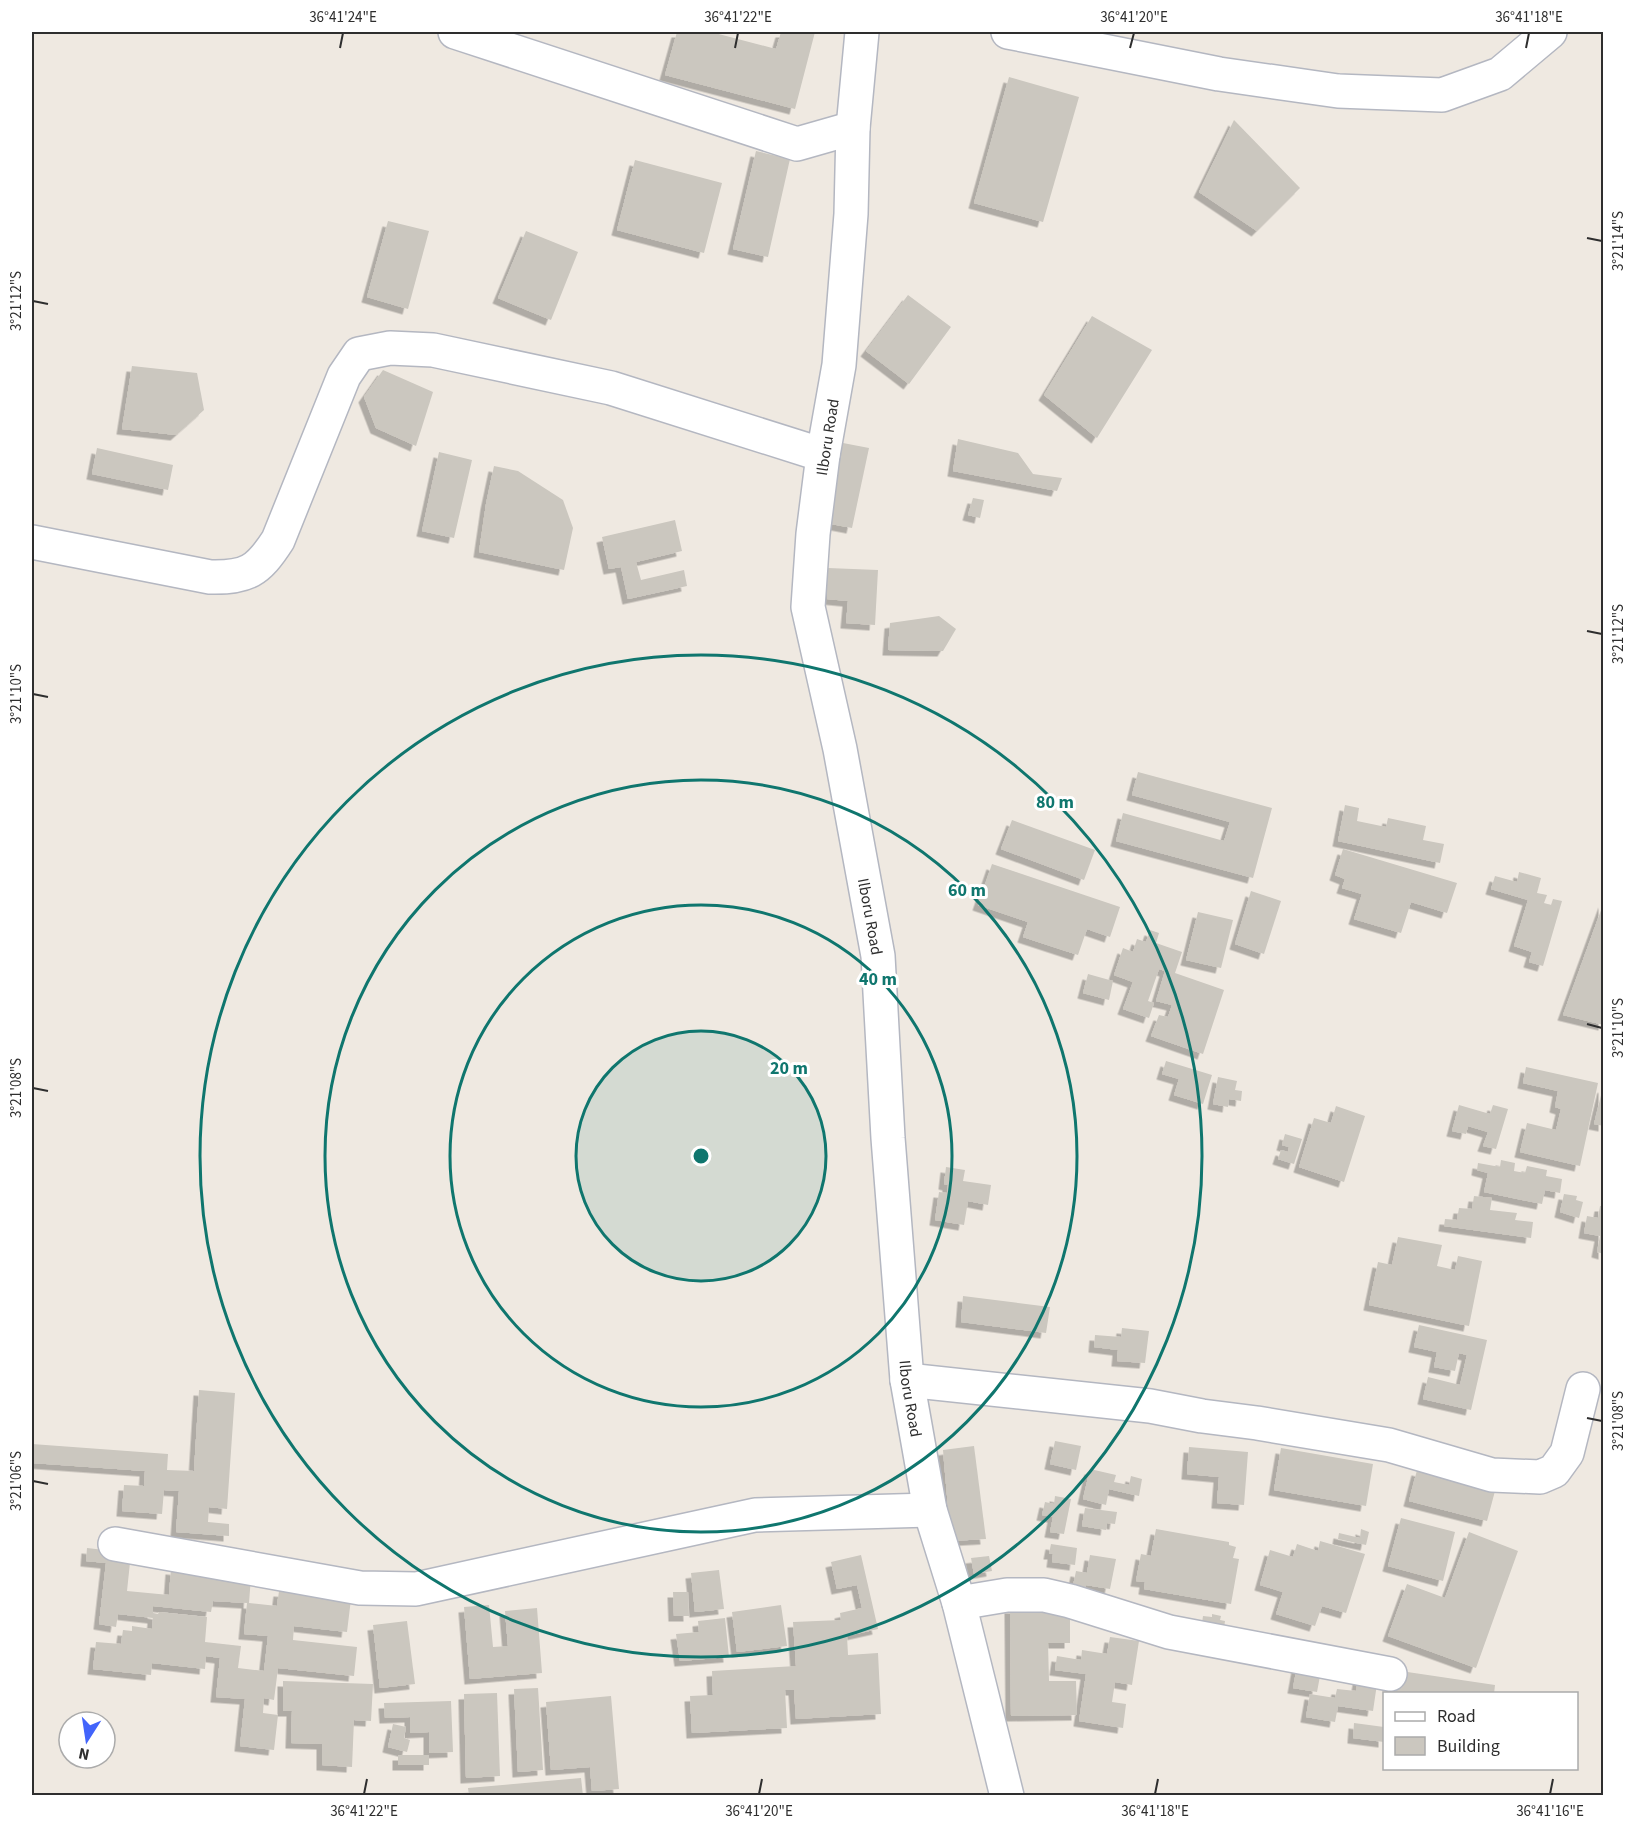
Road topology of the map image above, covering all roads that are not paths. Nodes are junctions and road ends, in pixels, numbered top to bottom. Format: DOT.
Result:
graph roads {
  1 [pos="455,32"];
  2 [pos="862,32"];
  3 [pos="1008,32"];
  4 [pos="1550,32"];
  5 [pos="853,128"];
  6 [pos="823,455"];
  7 [pos="32,542"];
  8 [pos="907,1380"];
  9 [pos="1582,1389"];
  10 [pos="930,1510"];
  11 [pos="115,1544"];
  12 [pos="959,1603"];
  13 [pos="1390,1674"];
  14 [pos="1007,1796"];
  1 -- 5 [label="street"];
  2 -- 5 [label="street, Ilboru Road"];
  3 -- 4 [label="street"];
  5 -- 6 [label="street, Ilboru Road"];
  6 -- 7 [label="street"];
  6 -- 8 [label="street, Ilboru Road"];
  8 -- 9 [label="street"];
  8 -- 10 [label="street, Ilboru Road"];
  10 -- 11 [label="street"];
  10 -- 12 [label="street, Ilboru Road"];
  12 -- 13 [label="street"];
  12 -- 14 [label="street, Ilboru Road"];
}
